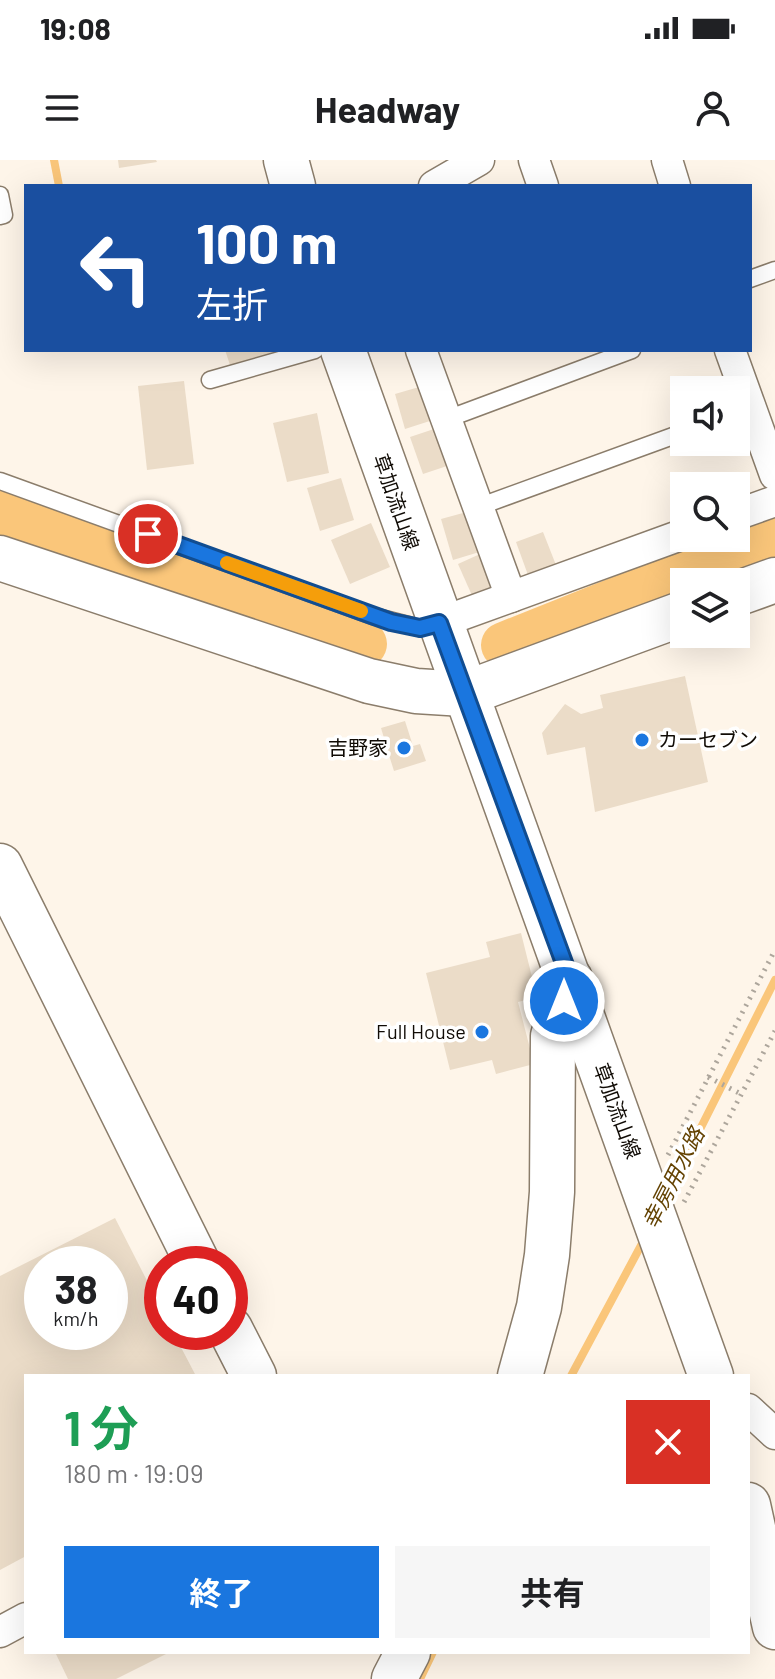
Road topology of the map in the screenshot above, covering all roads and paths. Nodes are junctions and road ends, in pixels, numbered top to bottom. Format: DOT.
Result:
graph roads {
  1 [pos="286,160"];
  2 [pos="479,160"];
  3 [pos="534,160"];
  4 [pos="667,160"];
  5 [pos="292,184"];
  6 [pos="437,184"];
  7 [pos="542,184"];
  8 [pos="674,184"];
  9 [pos="0,195"];
  10 [pos="0,216"];
  11 [pos="775,270"];
  12 [pos="752,278"];
  13 [pos="335,352"];
  14 [pos="339,352"];
  15 [pos="422,352"];
  16 [pos="627,352"];
  17 [pos="730,352"];
  18 [pos="736,376"];
  19 [pos="210,380"];
  20 [pos="447,419"];
  21 [pos="750,424"];
  22 [pos="670,437"];
  23 [pos="775,475"];
  24 [pos="0,481"];
  25 [pos="775,501"];
  26 [pos="478,507"];
  27 [pos="750,510"];
  28 [pos="670,549"];
  29 [pos="670,550"];
  30 [pos="0,558"];
  31 [pos="775,580"];
  32 [pos="750,589"];
  33 [pos="511,597"];
  34 [pos="670,618"];
  35 [pos="454,627"];
  36 [pos="464,694"];
  37 [pos="0,866"];
  38 [pos="775,950"];
  39 [pos="570,979"];
  40 [pos="775,1031"];
  41 [pos="708,1077"];
  42 [pos="741,1094"];
  43 [pos="656,1217"];
  44 [pos="189,1246"];
  45 [pos="241,1350"];
  46 [pos="253,1374"];
  47 [pos="521,1374"];
  48 [pos="710,1374"];
  49 [pos="750,1411"];
  50 [pos="775,1434"];
  51 [pos="750,1514"];
  52 [pos="24,1619"];
  53 [pos="775,1627"];
  54 [pos="0,1632"];
  1 -- 5 [label="street"];
  2 -- 6 [label="street"];
  3 -- 7 [label="street"];
  4 -- 8 [label="street"];
  9 -- 10 [label="lane"];
  11 -- 12 [label="lane"];
  13 -- 19 [label="lane"];
  14 -- 35 [label="street, 草加流山線"];
  15 -- 20 [label="street"];
  16 -- 20 [label="lane"];
  17 -- 18 [label="street"];
  20 -- 26 [label="street"];
  21 -- 23 [label="street"];
  22 -- 26 [label="lane"];
  24 -- 35 [label="lane"];
  25 -- 27 [label="street"];
  26 -- 33 [label="street"];
  28 -- 33 [label="street"];
  29 -- 35 [label="street"];
  30 -- 36 [label="street"];
  31 -- 32 [label="street"];
  33 -- 35 [label="street"];
  34 -- 36 [label="street"];
  35 -- 36 [label="street, 草加流山線"];
  36 -- 39 [label="street, 草加流山線"];
  37 -- 44 [label="street"];
  38 -- 41 [label="path"];
  39 -- 43 [label="street, 草加流山線"];
  39 -- 47 [label="street"];
  40 -- 42 [label="path"];
  41 -- 42 [label="path"];
  41 -- 43 [label="path"];
  42 -- 43 [label="path"];
  43 -- 48 [label="street, 草加流山線"];
  45 -- 46 [label="street"];
  49 -- 50 [label="street"];
  51 -- 53 [label="street"];
  52 -- 54 [label="street"];
}
